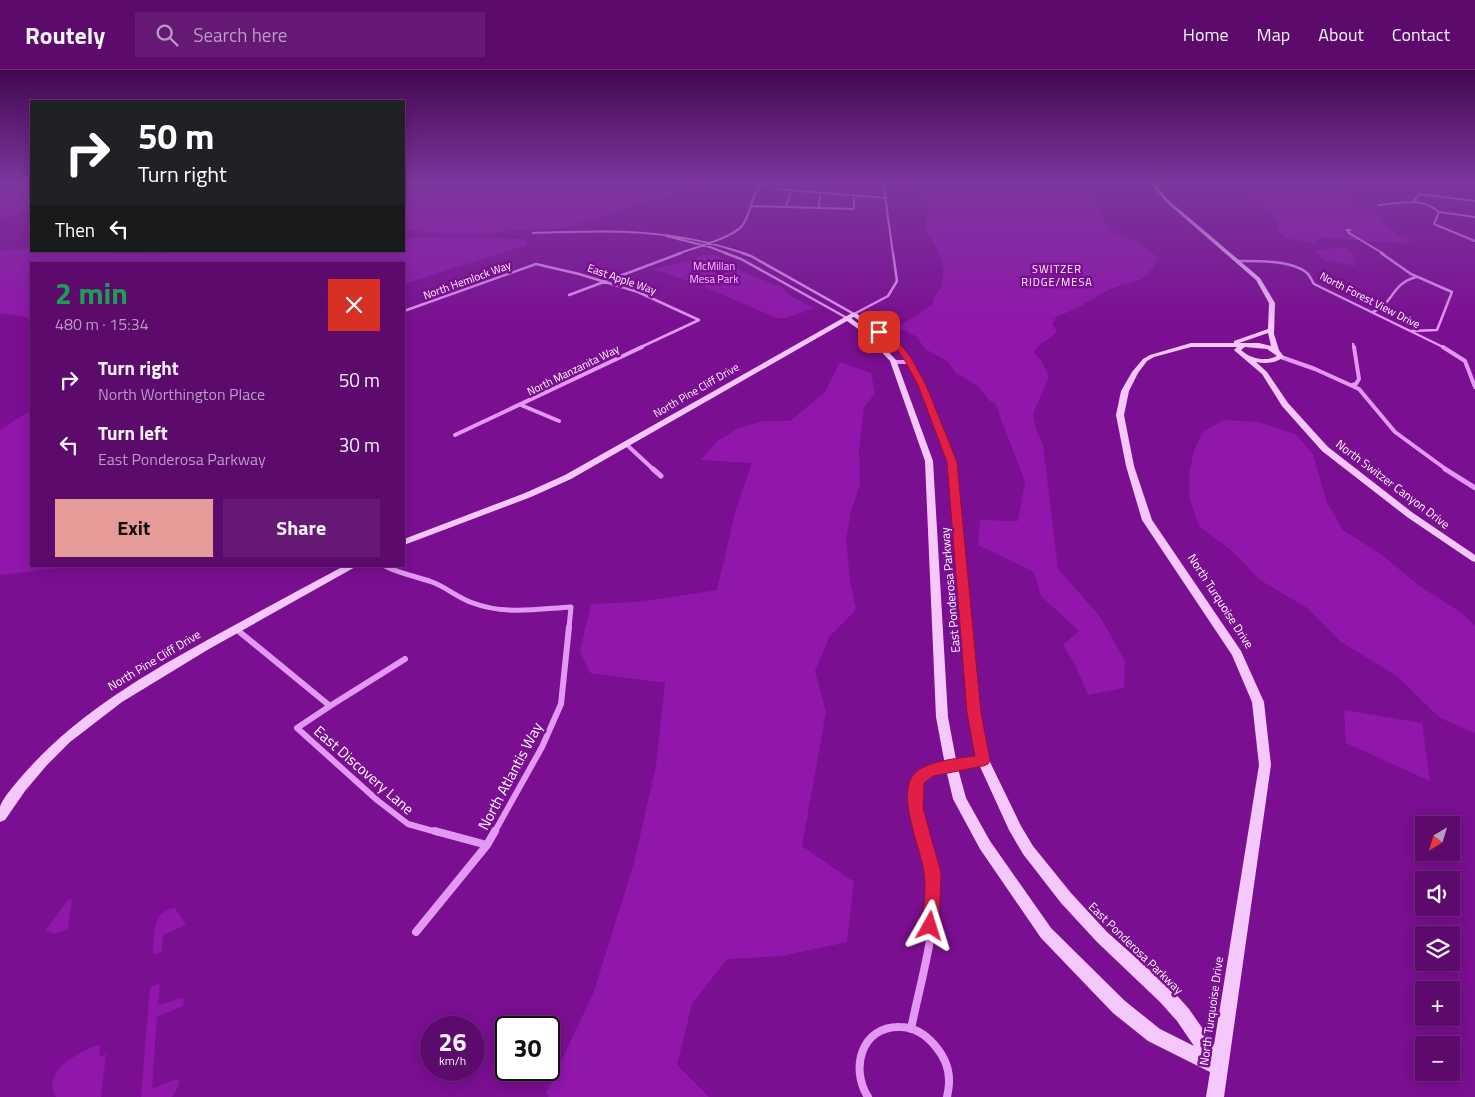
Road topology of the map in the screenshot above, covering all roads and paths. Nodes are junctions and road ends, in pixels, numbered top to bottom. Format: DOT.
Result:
graph roads {
  1 [pos="741,229"];
  2 [pos="891,229"];
  3 [pos="1200,229"];
  4 [pos="1446,229"];
  5 [pos="1350,230"];
  6 [pos="533,233"];
  7 [pos="658,234"];
  8 [pos="1475,241"];
  9 [pos="708,242"];
  10 [pos="701,245"];
  11 [pos="1238,261"];
  12 [pos="536,264"];
  13 [pos="773,269"];
  14 [pos="763,270"];
  15 [pos="1416,277"];
  16 [pos="606,281"];
  17 [pos="569,295"];
  18 [pos="405,311"];
  19 [pos="1372,312"];
  20 [pos="850,316"];
  21 [pos="698,320"];
  22 [pos="1410,331"];
  23 [pos="1270,332"];
  24 [pos="1353,344"];
  25 [pos="1227,345"];
  26 [pos="1243,345"];
  27 [pos="1255,345"];
  28 [pos="1188,347"];
  29 [pos="1278,354"];
  30 [pos="1243,356"];
  31 [pos="1273,360"];
  32 [pos="894,362"];
  33 [pos="909,362"];
  34 [pos="1265,374"];
  35 [pos="1352,385"];
  36 [pos="1475,387"];
  37 [pos="521,405"];
  38 [pos="559,421"];
  39 [pos="455,436"];
  40 [pos="627,445"];
  41 [pos="660,476"];
  42 [pos="1475,488"];
  43 [pos="405,542"];
  44 [pos="1475,559"];
  45 [pos="350,567"];
  46 [pos="387,567"];
  47 [pos="236,629"];
  48 [pos="405,659"];
  49 [pos="330,706"];
  50 [pos="983,760"];
  51 [pos="951,765"];
  52 [pos="0,816"];
  53 [pos="487,845"];
  54 [pos="416,932"];
  55 [pos="911,1028"];
  56 [pos="1219,1068"];
  57 [pos="868,1097"];
  58 [pos="947,1097"];
  59 [pos="1215,1097"];
  1 -- 9 [label="street"];
  2 -- 20 [label="street, North Pine Cliff Drive"];
  3 -- 11 [label="street"];
  4 -- 8 [label="street"];
  5 -- 15 [label="street"];
  6 -- 7 [label="street, East Ponderosa Parkway"];
  7 -- 9 [label="street, East Ponderosa Parkway"];
  7 -- 10 [label="street, East Ponderosa Parkway"];
  9 -- 10 [label="street"];
  9 -- 13 [label="street, East Ponderosa Parkway"];
  10 -- 14 [label="street, East Ponderosa Parkway"];
  10 -- 16 [label="street"];
  11 -- 19 [label="street, North Forest View Drive"];
  11 -- 23 [label="street"];
  12 -- 16 [label="street, East Apple Way"];
  12 -- 18 [label="street, North Hemlock Way"];
  13 -- 14 [label="street"];
  13 -- 20 [label="street, East Ponderosa Parkway"];
  14 -- 20 [label="street, East Ponderosa Parkway"];
  15 -- 19 [label="street"];
  15 -- 22 [label="street"];
  16 -- 17 [label="street"];
  16 -- 21 [label="street, East Apple Way"];
  19 -- 22 [label="street, North Forest View Drive"];
  20 -- 32 [label="street, East Ponderosa Parkway"];
  20 -- 33 [label="street, East Ponderosa Parkway"];
  20 -- 40 [label="street, North Pine Cliff Drive"];
  21 -- 37 [label="street, North Manzanita Way"];
  22 -- 36 [label="street, North Forest View Drive"];
  23 -- 25 [label="street"];
  23 -- 27 [label="street"];
  23 -- 29 [label="street"];
  24 -- 35 [label="street"];
  25 -- 26 [label="street, North Turquoise Drive"];
  25 -- 28 [label="street, North Turquoise Drive"];
  26 -- 27 [label="street, North Turquoise Drive"];
  26 -- 30 [label="street"];
  27 -- 29 [label="street, North Turquoise Drive"];
  28 -- 30 [label="street, North Turquoise Drive"];
  28 -- 56 [label="street, North Turquoise Drive"];
  29 -- 31 [label="street"];
  29 -- 35 [label="street"];
  30 -- 31 [label="street, North Turquoise Drive"];
  30 -- 34 [label="street, North Switzer Canyon Drive"];
  31 -- 34 [label="street"];
  32 -- 33 [label="street"];
  32 -- 51 [label="street, East Ponderosa Parkway"];
  33 -- 50 [label="street, East Ponderosa Parkway"];
  34 -- 44 [label="street, North Switzer Canyon Drive"];
  35 -- 42 [label="street"];
  37 -- 38 [label="street"];
  37 -- 39 [label="street, North Manzanita Way"];
  40 -- 41 [label="street"];
  40 -- 43 [label="street, North Pine Cliff Drive"];
  45 -- 47 [label="street, North Pine Cliff Drive"];
  46 -- 53 [label="street, North Atlantis Way"];
  47 -- 49 [label="street, East Discovery Lane"];
  47 -- 52 [label="street, North Pine Cliff Drive"];
  48 -- 49 [label="street"];
  49 -- 53 [label="street, East Discovery Lane"];
  50 -- 51 [label="street"];
  50 -- 56 [label="street, East Ponderosa Parkway"];
  51 -- 55 [label="street"];
  51 -- 56 [label="street, East Ponderosa Parkway"];
  53 -- 54 [label="street, North Atlantis Way"];
  55 -- 57 [label="street"];
  55 -- 58 [label="street"];
  56 -- 59 [label="street, North Turquoise Drive"];
}
